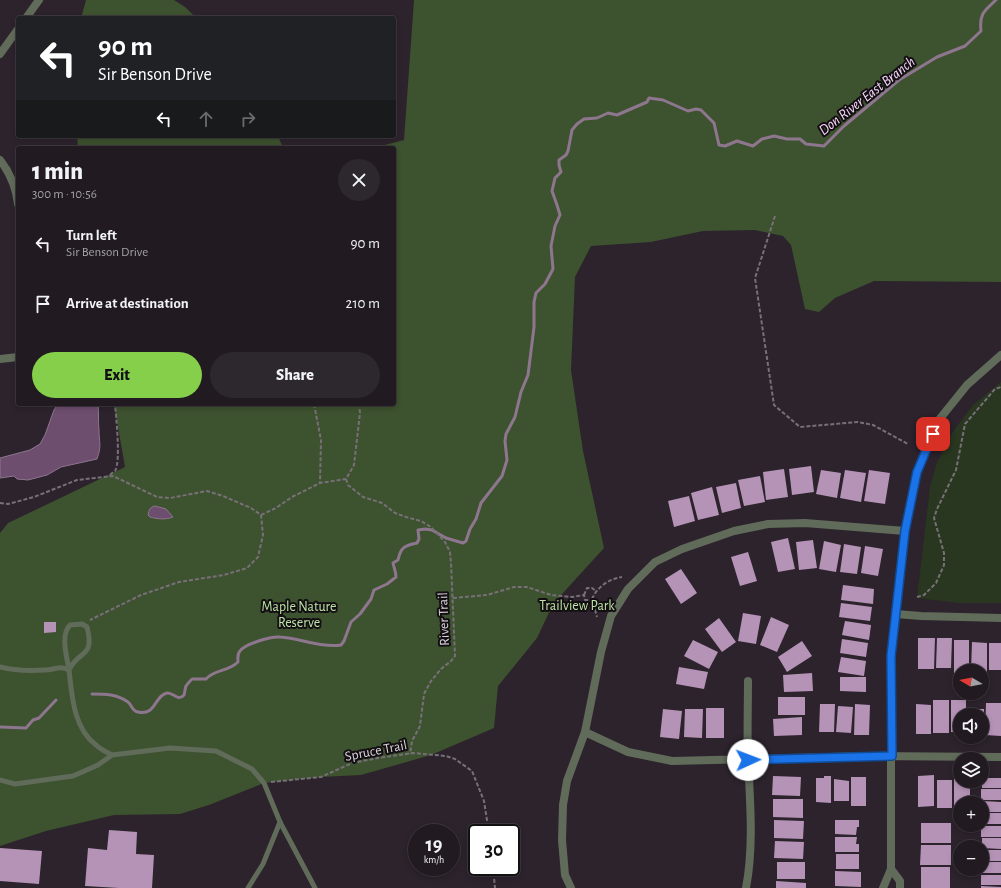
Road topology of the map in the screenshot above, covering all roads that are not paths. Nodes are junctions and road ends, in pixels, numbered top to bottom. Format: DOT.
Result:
graph roads {
  1 [pos="39,0"];
  2 [pos="27,16"];
  3 [pos="16,32"];
  4 [pos="0,54"];
  5 [pos="0,160"];
  6 [pos="16,194"];
  7 [pos="1001,355"];
  8 [pos="16,357"];
  9 [pos="0,359"];
  10 [pos="905,531"];
  11 [pos="896,614"];
  12 [pos="1001,618"];
  13 [pos="0,667"];
  14 [pos="69,670"];
  15 [pos="748,682"];
  16 [pos="585,732"];
  17 [pos="112,755"];
  18 [pos="892,756"];
  19 [pos="1001,757"];
  20 [pos="748,760"];
  21 [pos="0,780"];
  22 [pos="280,822"];
  23 [pos="892,869"];
  24 [pos="248,888"];
  25 [pos="315,888"];
  26 [pos="571,888"];
  27 [pos="746,888"];
  28 [pos="883,888"];
  29 [pos="900,888"];
  1 -- 2 [label="street"];
  3 -- 4 [label="street"];
  5 -- 6 [label="street"];
  7 -- 10 [label="street"];
  8 -- 9 [label="street"];
  10 -- 11 [label="street"];
  10 -- 16 [label="street"];
  11 -- 12 [label="street"];
  11 -- 18 [label="street"];
  13 -- 14 [label="lane"];
  14 -- 14 [label="lane"];
  14 -- 17 [label="lane"];
  15 -- 20 [label="street"];
  16 -- 20 [label="street"];
  16 -- 26 [label="street"];
  17 -- 21 [label="lane"];
  17 -- 22 [label="lane"];
  18 -- 19 [label="street"];
  18 -- 20 [label="street"];
  18 -- 23 [label="street"];
  20 -- 27 [label="street"];
  22 -- 24 [label="lane"];
  22 -- 25 [label="lane"];
  23 -- 28 [label="street"];
  23 -- 29 [label="street"];
}
